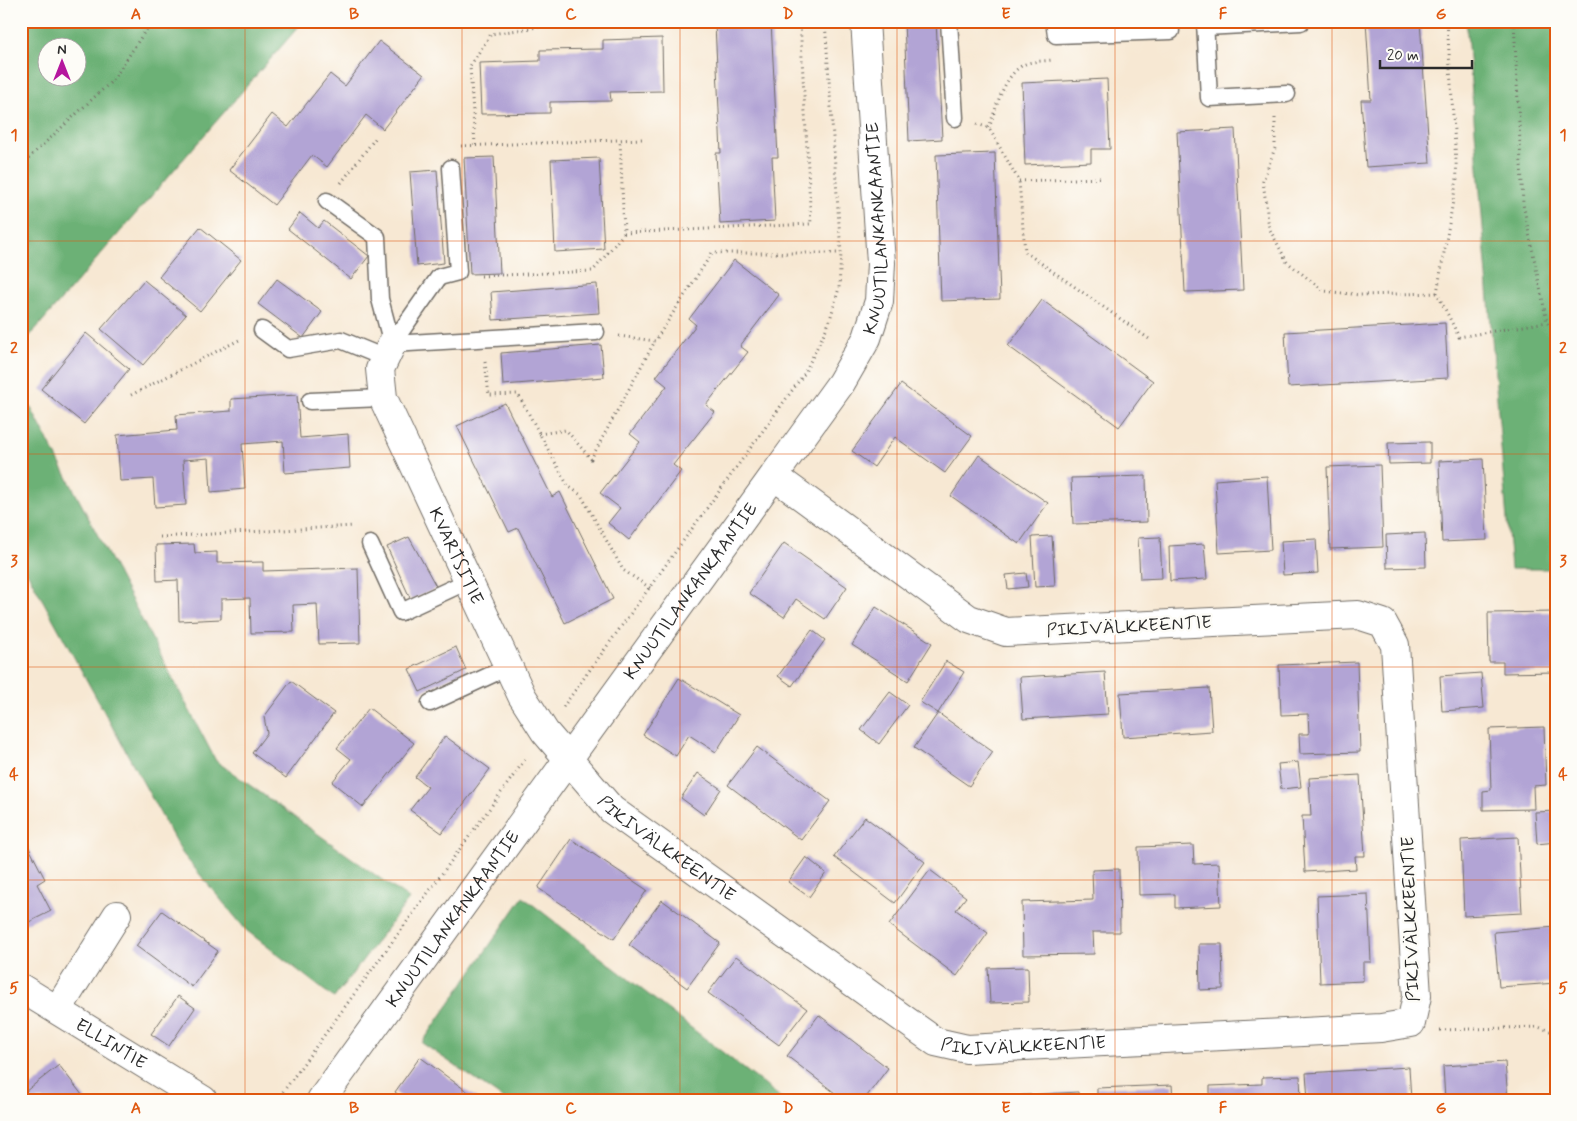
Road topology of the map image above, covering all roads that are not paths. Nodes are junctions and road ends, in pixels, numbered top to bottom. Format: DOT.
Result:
graph roads {
  1 [pos="865,21"];
  2 [pos="949,21"];
  3 [pos="1301,22"];
  4 [pos="1205,24"];
  5 [pos="1055,28"];
  6 [pos="1172,31"];
  7 [pos="1280,95"];
  8 [pos="955,118"];
  9 [pos="451,168"];
  10 [pos="327,201"];
  11 [pos="262,330"];
  12 [pos="596,332"];
  13 [pos="388,351"];
  14 [pos="383,398"];
  15 [pos="310,401"];
  16 [pos="774,476"];
  17 [pos="370,544"];
  18 [pos="468,581"];
  19 [pos="508,667"];
  20 [pos="430,703"];
  21 [pos="568,758"];
  22 [pos="117,915"];
  23 [pos="21,988"];
  24 [pos="58,1010"];
  25 [pos="203,1100"];
  26 [pos="321,1100"];
  1 -- 16 [label="street, KNUUTILANKANKAANTIE"];
  2 -- 8 [label="lane"];
  3 -- 4 [label="lane"];
  4 -- 7 [label="lane"];
  5 -- 6 [label="lane"];
  9 -- 13 [label="lane"];
  10 -- 13 [label="lane"];
  11 -- 13 [label="lane"];
  12 -- 13 [label="lane"];
  13 -- 14 [label="street, KVARTSITIE"];
  14 -- 15 [label="lane"];
  14 -- 18 [label="street, KVARTSITIE"];
  16 -- 21 [label="street, KNUUTILANKANKAANTIE"];
  16 -- 21 [label="street, PIKIVÄLKKEENTIE"];
  17 -- 18 [label="lane"];
  18 -- 19 [label="street, KVARTSITIE"];
  19 -- 20 [label="lane"];
  19 -- 21 [label="street, KVARTSITIE"];
  21 -- 26 [label="street, KNUUTILANKANKAANTIE"];
  22 -- 24 [label="street"];
  23 -- 24 [label="street, ELLINTIE"];
  24 -- 25 [label="street, ELLINTIE"];
}
